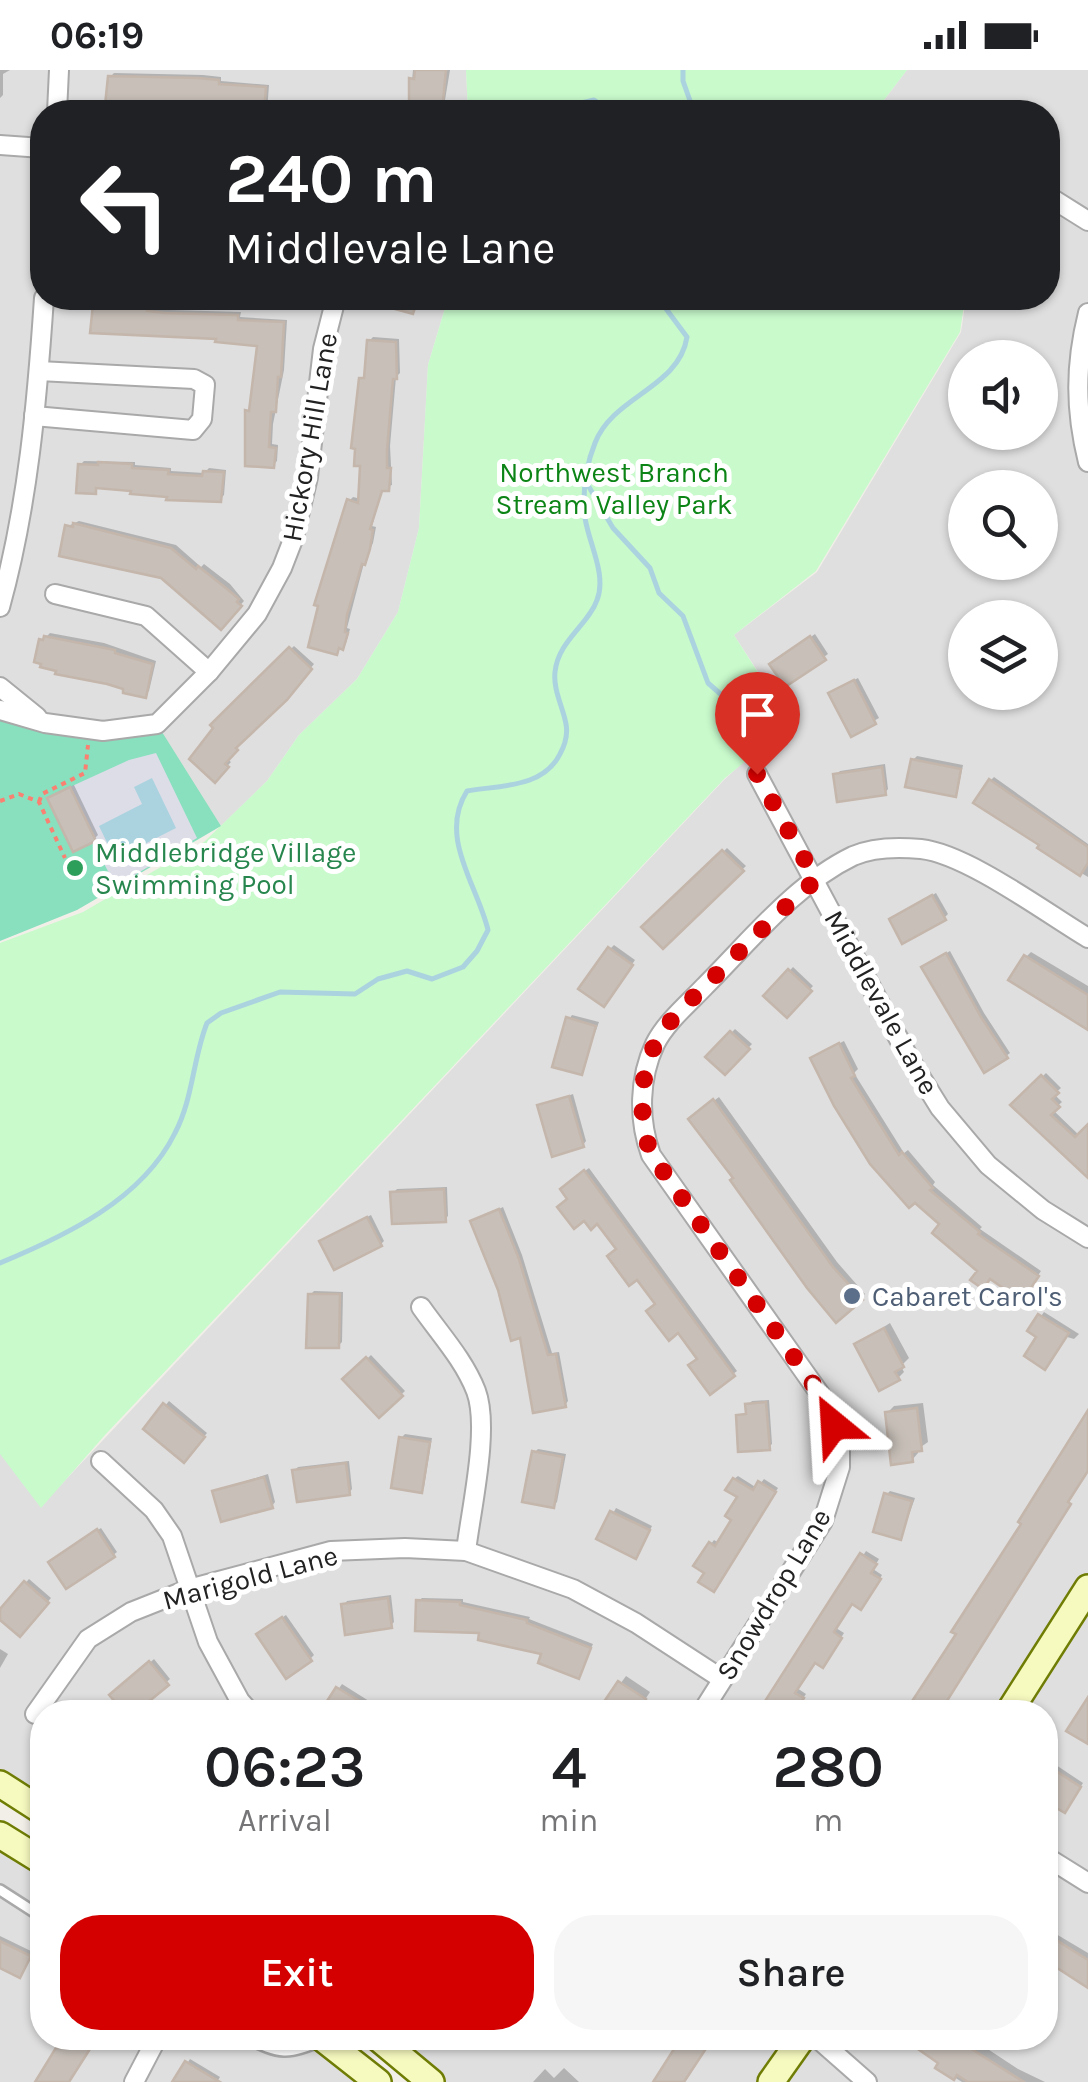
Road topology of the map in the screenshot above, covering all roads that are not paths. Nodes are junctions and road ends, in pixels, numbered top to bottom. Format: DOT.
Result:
graph roads {
  1 [pos="59,70"];
  2 [pos="58,100"];
  3 [pos="0,145"];
  4 [pos="30,147"];
  5 [pos="1060,204"];
  6 [pos="1088,221"];
  7 [pos="43,310"];
  8 [pos="333,310"];
  9 [pos="1088,312"];
  10 [pos="39,370"];
  11 [pos="34,416"];
  12 [pos="1088,462"];
  13 [pos="55,594"];
  14 [pos="0,607"];
  15 [pos="209,672"];
  16 [pos="0,687"];
  17 [pos="0,710"];
  18 [pos="45,723"];
  19 [pos="757,774"];
  20 [pos="816,880"];
  21 [pos="1088,938"];
  22 [pos="1088,1238"];
  23 [pos="421,1307"];
  24 [pos="101,1461"];
  25 [pos="466,1552"];
  26 [pos="1088,1588"];
  27 [pos="189,1589"];
  28 [pos="722,1679"];
  29 [pos="45,1700"];
  30 [pos="239,1700"];
  31 [pos="709,1700"];
  32 [pos="1017,1700"];
  33 [pos="0,1784"];
  34 [pos="30,1803"];
  35 [pos="0,1836"];
  36 [pos="30,1854"];
  37 [pos="1058,1864"];
  38 [pos="1088,1883"];
  39 [pos="0,1890"];
  40 [pos="30,1909"];
  41 [pos="151,2050"];
  42 [pos="271,2050"];
  43 [pos="302,2050"];
  44 [pos="338,2050"];
  45 [pos="392,2050"];
  46 [pos="794,2050"];
  47 [pos="831,2050"];
  48 [pos="134,2082"];
  49 [pos="378,2082"];
  50 [pos="431,2082"];
  51 [pos="772,2082"];
  52 [pos="867,2082"];
  1 -- 2 [label="street"];
  3 -- 4 [label="street"];
  5 -- 6 [label="street"];
  7 -- 10 [label="street"];
  8 -- 15 [label="street, Hickory Hill Lane"];
  9 -- 12 [label="street"];
  10 -- 11 [label="street"];
  10 -- 11 [label="street"];
  11 -- 14 [label="street"];
  13 -- 15 [label="street"];
  15 -- 18 [label="street, Hickory Hill Lane"];
  16 -- 18 [label="street"];
  17 -- 18 [label="street, Hickory Hill Lane"];
  19 -- 20 [label="street, Middlevale Lane"];
  20 -- 21 [label="street, Snowdrop Lane"];
  20 -- 22 [label="street, Middlevale Lane"];
  20 -- 28 [label="street, Snowdrop Lane"];
  23 -- 25 [label="street"];
  24 -- 27 [label="street"];
  25 -- 27 [label="street, Marigold Lane"];
  25 -- 28 [label="street, Marigold Lane"];
  26 -- 32 [label="main road"];
  27 -- 29 [label="street, Marigold Lane"];
  27 -- 30 [label="street"];
  28 -- 31 [label="street, Snowdrop Lane"];
  33 -- 34 [label="main road"];
  35 -- 36 [label="main road"];
  37 -- 38 [label="street"];
  39 -- 40 [label="lane"];
  41 -- 48 [label="street"];
  42 -- 43 [label="lane"];
  44 -- 49 [label="main road"];
  45 -- 50 [label="main road"];
  46 -- 51 [label="main road"];
  47 -- 52 [label="street"];
}
